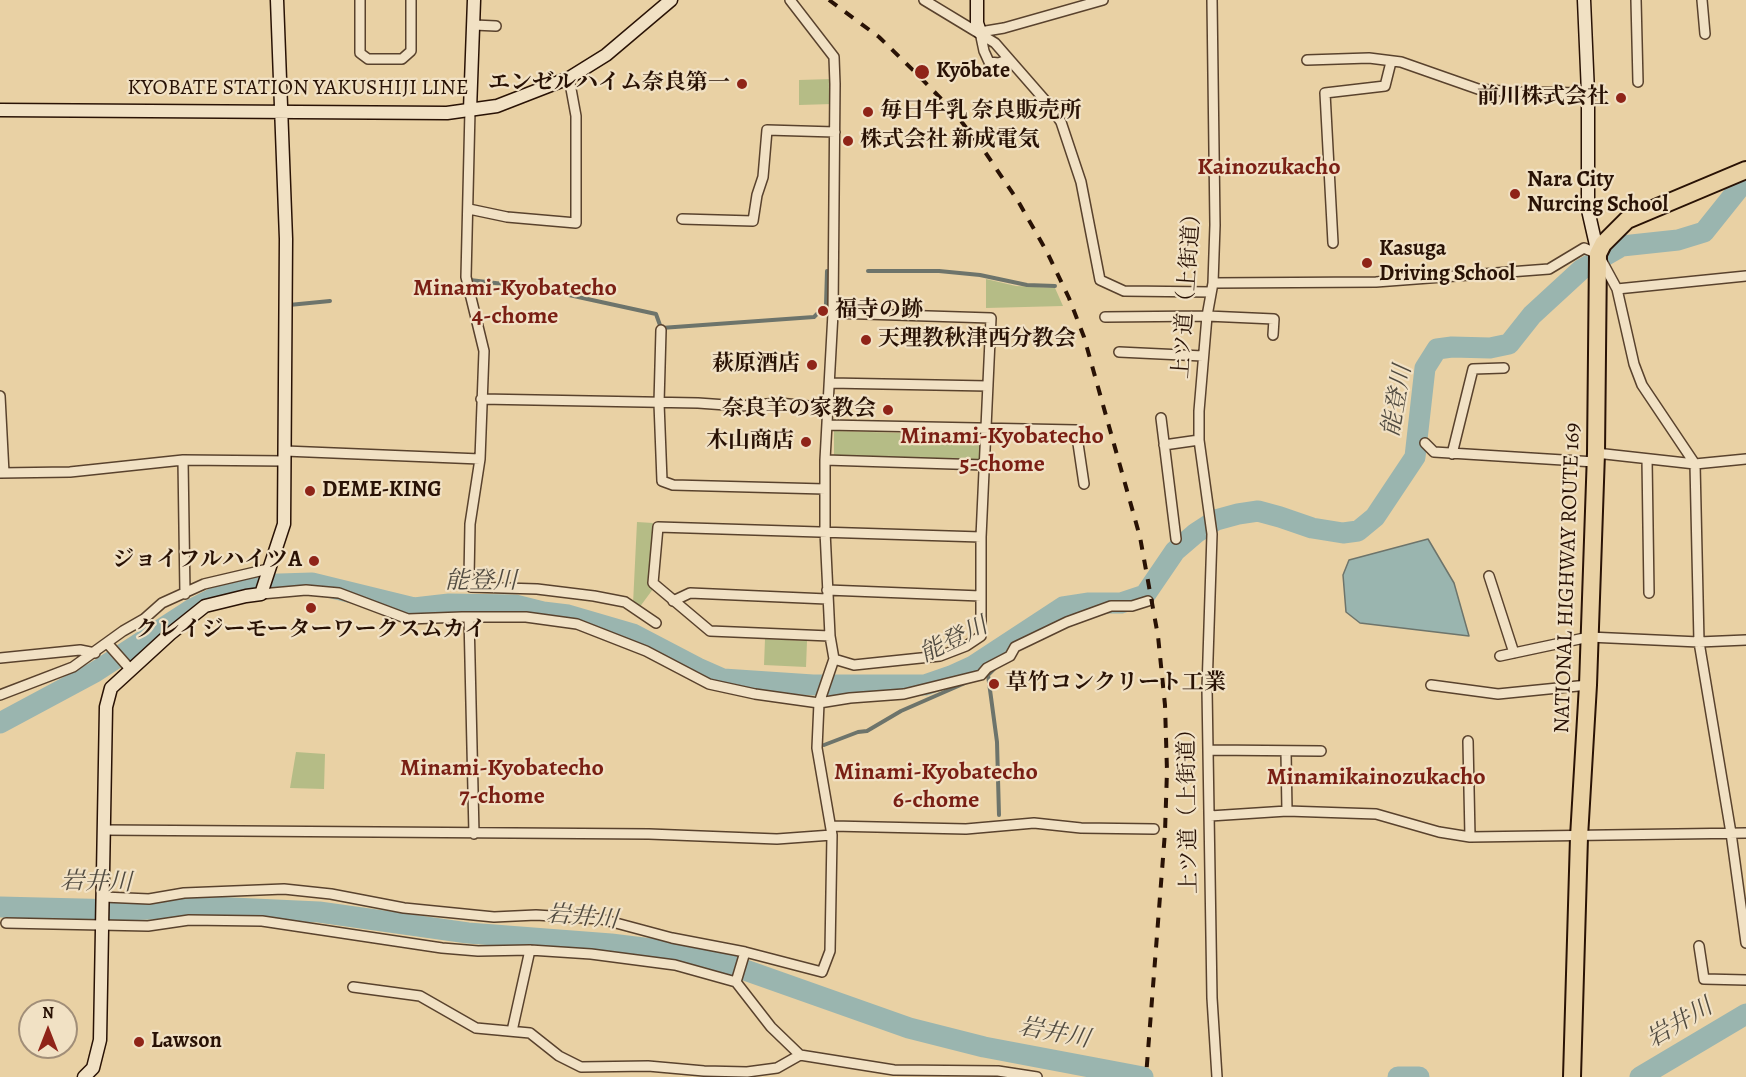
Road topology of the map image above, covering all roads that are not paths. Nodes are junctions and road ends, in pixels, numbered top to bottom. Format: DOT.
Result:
graph roads {
  1 [pos="277,0"];
  2 [pos="360,0"];
  3 [pos="411,0"];
  4 [pos="474,0"];
  5 [pos="671,0"];
  6 [pos="790,0"];
  7 [pos="924,0"];
  8 [pos="977,0"];
  9 [pos="1103,0"];
  10 [pos="1212,0"];
  11 [pos="1584,0"];
  12 [pos="1636,0"];
  13 [pos="1702,0"];
  14 [pos="474,25"];
  15 [pos="496,26"];
  16 [pos="980,32"];
  17 [pos="1705,34"];
  18 [pos="1009,59"];
  19 [pos="1307,60"];
  20 [pos="1391,62"];
  21 [pos="569,78"];
  22 [pos="1638,82"];
  23 [pos="1588,93"];
  24 [pos="470,110"];
  25 [pos="0,111"];
  26 [pos="280,112"];
  27 [pos="835,132"];
  28 [pos="1746,170"];
  29 [pos="469,209"];
  30 [pos="682,219"];
  31 [pos="1333,243"];
  32 [pos="1598,254"];
  33 [pos="1746,276"];
  34 [pos="1212,288"];
  35 [pos="1617,289"];
  36 [pos="833,313"];
  37 [pos="1207,316"];
  38 [pos="1106,317"];
  39 [pos="661,330"];
  40 [pos="1273,335"];
  41 [pos="1119,352"];
  42 [pos="1203,356"];
  43 [pos="1504,368"];
  44 [pos="830,383"];
  45 [pos="988,386"];
  46 [pos="0,396"];
  47 [pos="481,399"];
  48 [pos="659,402"];
  49 [pos="828,408"];
  50 [pos="1161,418"];
  51 [pos="827,425"];
  52 [pos="987,428"];
  53 [pos="1200,440"];
  54 [pos="1425,443"];
  55 [pos="1164,445"];
  56 [pos="1452,454"];
  57 [pos="285,456"];
  58 [pos="1595,457"];
  59 [pos="480,459"];
  60 [pos="1647,459"];
  61 [pos="1746,459"];
  62 [pos="183,460"];
  63 [pos="825,460"];
  64 [pos="1695,464"];
  65 [pos="985,465"];
  66 [pos="2,473"];
  67 [pos="1084,484"];
  68 [pos="825,489"];
  69 [pos="825,531"];
  70 [pos="981,537"];
  71 [pos="1176,539"];
  72 [pos="1489,576"];
  73 [pos="264,582"];
  74 [pos="1650,593"];
  75 [pos="185,594"];
  76 [pos="828,595"];
  77 [pos="981,596"];
  78 [pos="673,601"];
  79 [pos="1148,601"];
  80 [pos="469,617"];
  81 [pos="656,623"];
  82 [pos="830,636"];
  83 [pos="1588,637"];
  84 [pos="1746,640"];
  85 [pos="1699,642"];
  86 [pos="108,645"];
  87 [pos="95,653"];
  88 [pos="1514,653"];
  89 [pos="1500,656"];
  90 [pos="0,658"];
  91 [pos="834,659"];
  92 [pos="129,669"];
  93 [pos="1431,685"];
  94 [pos="1588,685"];
  95 [pos="0,695"];
  96 [pos="820,700"];
  97 [pos="1468,741"];
  98 [pos="1208,750"];
  99 [pos="1321,751"];
  100 [pos="1286,752"];
  101 [pos="1287,811"];
  102 [pos="1210,816"];
  103 [pos="104,830"];
  104 [pos="1154,830"];
  105 [pos="832,831"];
  106 [pos="1731,833"];
  107 [pos="1746,833"];
  108 [pos="474,834"];
  109 [pos="1470,837"];
  110 [pos="1579,837"];
  111 [pos="103,898"];
  112 [pos="6,923"];
  113 [pos="103,924"];
  114 [pos="1746,943"];
  115 [pos="1699,946"];
  116 [pos="530,950"];
  117 [pos="744,954"];
  118 [pos="736,979"];
  119 [pos="1746,980"];
  120 [pos="353,987"];
  121 [pos="512,1031"];
  122 [pos="800,1055"];
  123 [pos="90,1074"];
  124 [pos="754,1074"];
  125 [pos="1037,1077"];
  126 [pos="1217,1077"];
  127 [pos="1572,1077"];
  1 -- 26 [label="street"];
  2 -- 3 [label="street"];
  4 -- 14 [label="street"];
  5 -- 21 [label="street, KYOBATE STATION YAKUSHIJI LINE"];
  6 -- 27 [label="street"];
  7 -- 16 [label="street"];
  8 -- 16 [label="street"];
  9 -- 16 [label="street"];
  10 -- 34 [label="street, 上ツ道（上街道）"];
  11 -- 23 [label="street"];
  12 -- 22 [label="street"];
  13 -- 17 [label="street"];
  14 -- 15 [label="street"];
  14 -- 24 [label="street"];
  16 -- 18 [label="street"];
  16 -- 18 [label="street"];
  18 -- 34 [label="street"];
  19 -- 20 [label="street"];
  20 -- 23 [label="street"];
  20 -- 31 [label="street"];
  21 -- 24 [label="street, KYOBATE STATION YAKUSHIJI LINE"];
  21 -- 29 [label="street"];
  23 -- 32 [label="street"];
  24 -- 26 [label="street, KYOBATE STATION YAKUSHIJI LINE"];
  24 -- 29 [label="street"];
  25 -- 26 [label="street, KYOBATE STATION YAKUSHIJI LINE"];
  26 -- 57 [label="street"];
  27 -- 30 [label="street"];
  27 -- 36 [label="street"];
  28 -- 32 [label="highway"];
  29 -- 47 [label="street"];
  32 -- 34 [label="street"];
  32 -- 35 [label="street"];
  32 -- 58 [label="highway, NATIONAL HIGHWAY ROUTE 169"];
  33 -- 35 [label="street"];
  34 -- 37 [label="street, 上ツ道（上街道）"];
  35 -- 64 [label="street"];
  36 -- 44 [label="street"];
  36 -- 45 [label="street"];
  37 -- 38 [label="street"];
  37 -- 40 [label="street"];
  37 -- 42 [label="street, 上ツ道（上街道）"];
  39 -- 48 [label="street"];
  41 -- 42 [label="street"];
  42 -- 53 [label="street, 上ツ道（上街道）"];
  43 -- 56 [label="street"];
  44 -- 45 [label="street"];
  44 -- 49 [label="street"];
  45 -- 52 [label="street"];
  46 -- 66 [label="street"];
  47 -- 48 [label="street"];
  47 -- 59 [label="street"];
  48 -- 49 [label="street"];
  48 -- 68 [label="street"];
  49 -- 51 [label="street"];
  50 -- 55 [label="street"];
  51 -- 52 [label="street"];
  51 -- 63 [label="street"];
  52 -- 65 [label="street"];
  52 -- 67 [label="street"];
  53 -- 55 [label="street"];
  53 -- 98 [label="street, 上ツ道（上街道）"];
  54 -- 56 [label="street"];
  55 -- 71 [label="street"];
  56 -- 58 [label="street"];
  57 -- 59 [label="street"];
  57 -- 62 [label="street"];
  57 -- 73 [label="street"];
  58 -- 60 [label="street"];
  58 -- 83 [label="highway, NATIONAL HIGHWAY ROUTE 169"];
  59 -- 81 [label="street"];
  60 -- 64 [label="street"];
  60 -- 74 [label="street"];
  61 -- 64 [label="street"];
  62 -- 66 [label="street"];
  62 -- 75 [label="street"];
  63 -- 65 [label="street"];
  63 -- 68 [label="street"];
  64 -- 85 [label="street"];
  65 -- 70 [label="street"];
  68 -- 69 [label="street"];
  69 -- 70 [label="street"];
  69 -- 76 [label="street"];
  69 -- 78 [label="street"];
  70 -- 77 [label="street"];
  72 -- 88 [label="street"];
  73 -- 75 [label="street"];
  73 -- 80 [label="street"];
  73 -- 92 [label="street"];
  75 -- 86 [label="street"];
  76 -- 77 [label="street"];
  76 -- 78 [label="street"];
  76 -- 82 [label="street"];
  77 -- 91 [label="street"];
  78 -- 82 [label="street"];
  79 -- 96 [label="street"];
  80 -- 96 [label="street"];
  80 -- 108 [label="street"];
  82 -- 91 [label="street"];
  83 -- 85 [label="street"];
  83 -- 88 [label="street"];
  83 -- 94 [label="highway, NATIONAL HIGHWAY ROUTE 169"];
  84 -- 85 [label="street"];
  85 -- 106 [label="street"];
  86 -- 87 [label="street"];
  86 -- 92 [label="street"];
  87 -- 90 [label="street"];
  87 -- 95 [label="street"];
  88 -- 89 [label="street"];
  91 -- 96 [label="street"];
  92 -- 103 [label="street"];
  93 -- 94 [label="street"];
  94 -- 110 [label="highway, NATIONAL HIGHWAY ROUTE 169"];
  96 -- 105 [label="street"];
  97 -- 109 [label="street"];
  98 -- 100 [label="street"];
  98 -- 102 [label="street, 上ツ道（上街道）"];
  99 -- 100 [label="street"];
  100 -- 101 [label="street"];
  101 -- 102 [label="street"];
  101 -- 109 [label="street"];
  102 -- 126 [label="street, 上ツ道（上街道）"];
  103 -- 108 [label="street"];
  103 -- 111 [label="street"];
  104 -- 105 [label="street"];
  105 -- 108 [label="street"];
  105 -- 117 [label="street"];
  106 -- 107 [label="street"];
  106 -- 110 [label="street"];
  106 -- 114 [label="street"];
  109 -- 110 [label="street"];
  110 -- 127 [label="highway, NATIONAL HIGHWAY ROUTE 169"];
  111 -- 113 [label="street"];
  111 -- 117 [label="street"];
  112 -- 113 [label="street"];
  113 -- 116 [label="street"];
  113 -- 123 [label="street"];
  115 -- 119 [label="street"];
  116 -- 118 [label="street"];
  116 -- 121 [label="street"];
  117 -- 118 [label="street"];
  118 -- 122 [label="street"];
  120 -- 121 [label="street"];
  121 -- 124 [label="street"];
  122 -- 124 [label="street"];
  122 -- 125 [label="street"];
}
